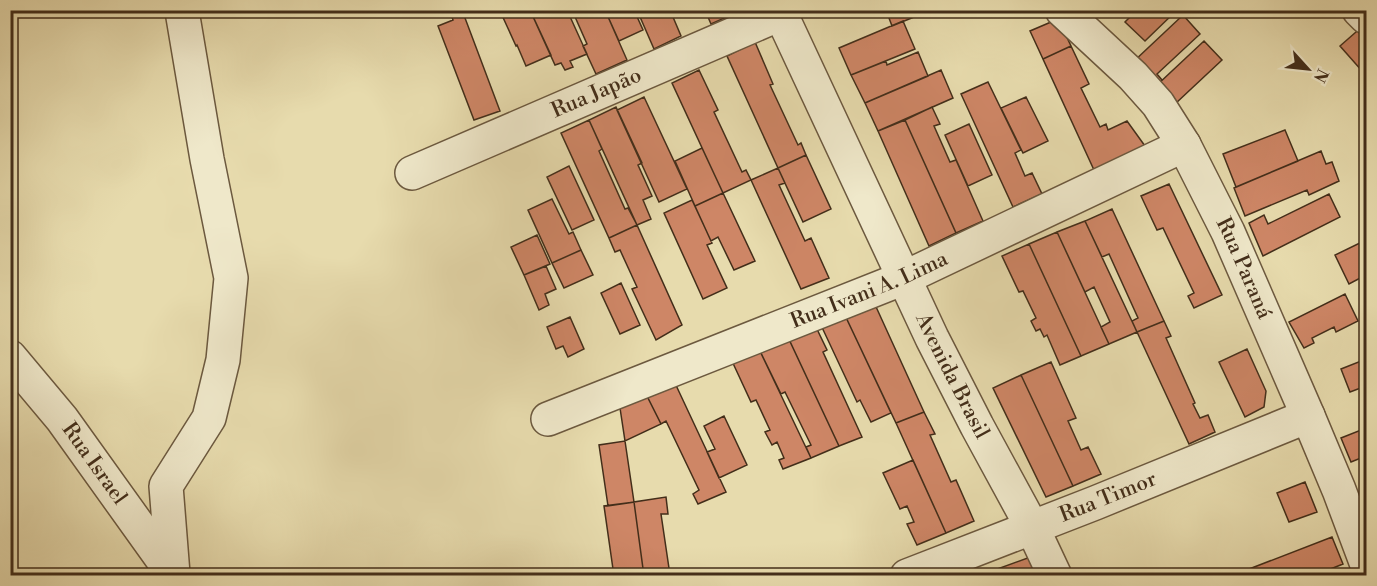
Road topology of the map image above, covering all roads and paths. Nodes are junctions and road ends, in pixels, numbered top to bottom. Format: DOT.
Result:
graph roads {
  1 [pos="1062,10"];
  2 [pos="1359,10"];
  3 [pos="780,12"];
  4 [pos="183,16"];
  5 [pos="1366,17"];
  6 [pos="1184,145"];
  7 [pos="412,173"];
  8 [pos="904,278"];
  9 [pos="10,357"];
  10 [pos="1308,416"];
  11 [pos="548,419"];
  12 [pos="1032,527"];
  13 [pos="1366,562"];
  14 [pos="172,575"];
  15 [pos="907,576"];
  16 [pos="1055,576"];
  1 -- 6 [label="street, Rua Paraná"];
  2 -- 5 [label="street"];
  3 -- 7 [label="street, Rua Japão"];
  3 -- 8 [label="street, Avenida Brasil"];
  4 -- 14 [label="street"];
  6 -- 8 [label="street, Rua Ivani A. Lima"];
  6 -- 10 [label="street, Rua Paraná"];
  8 -- 11 [label="street, Rua Ivani A. Lima"];
  8 -- 12 [label="street, Avenida Brasil"];
  9 -- 14 [label="street, Rua Israel"];
  10 -- 12 [label="street, Rua Timor"];
  10 -- 13 [label="street, Rua Paraná"];
  12 -- 15 [label="street, Rua Timor"];
  12 -- 16 [label="street, Avenida Brasil"];
}
